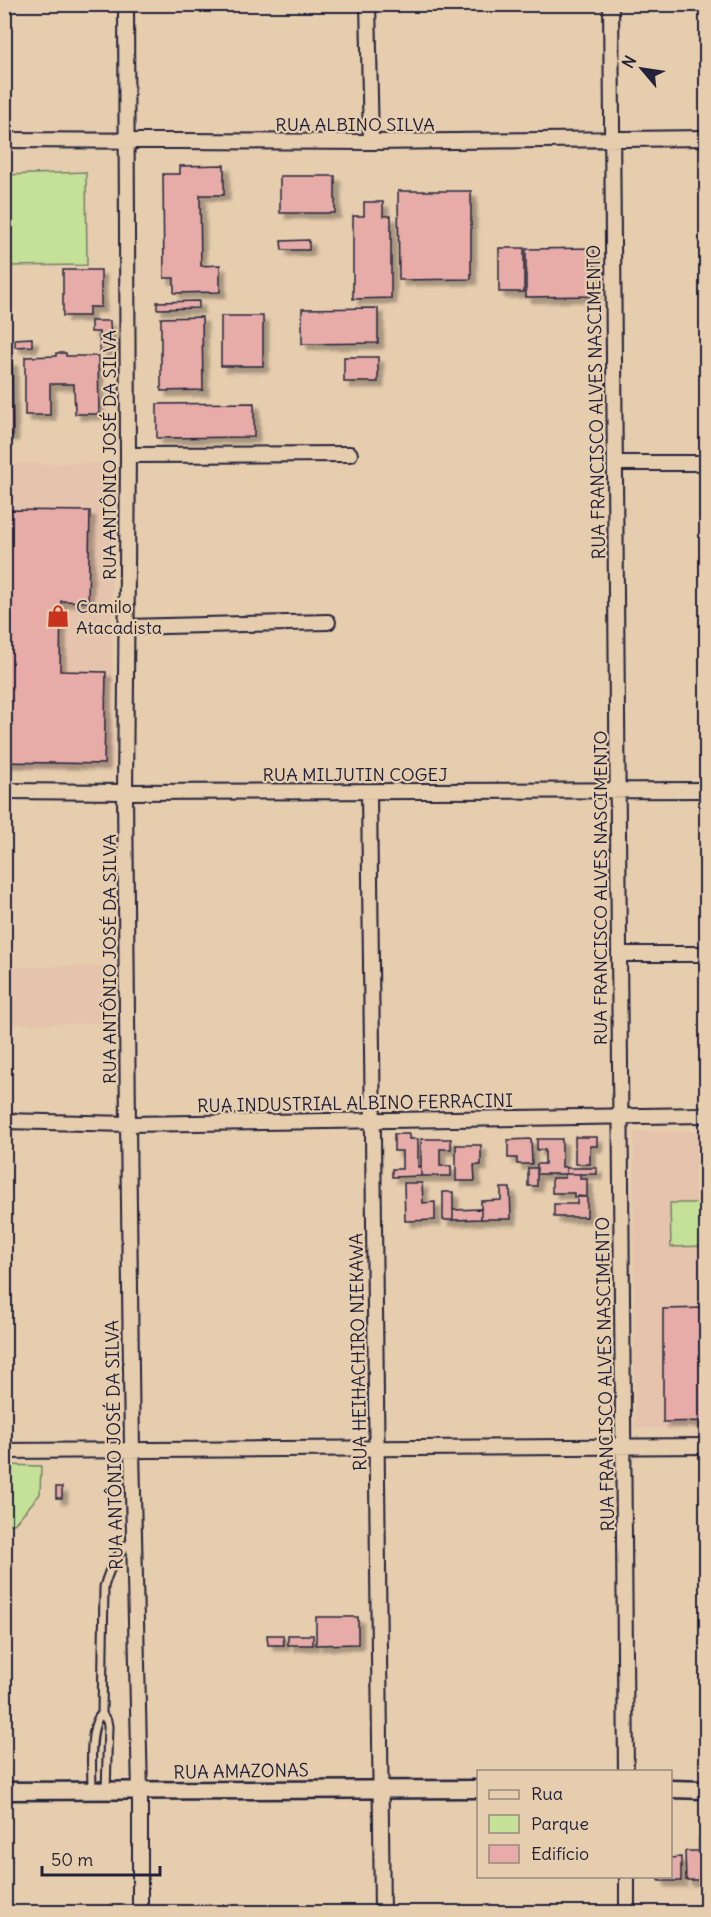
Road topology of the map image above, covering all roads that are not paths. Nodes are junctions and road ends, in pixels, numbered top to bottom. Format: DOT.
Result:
graph roads {
  1 [pos="126,4"];
  2 [pos="368,4"];
  3 [pos="611,4"];
  4 [pos="706,138"];
  5 [pos="612,139"];
  6 [pos="4,140"];
  7 [pos="126,142"];
  8 [pos="370,142"];
  9 [pos="350,454"];
  10 [pos="128,455"];
  11 [pos="615,463"];
  12 [pos="706,463"];
  13 [pos="328,622"];
  14 [pos="127,627"];
  15 [pos="618,790"];
  16 [pos="706,790"];
  17 [pos="4,791"];
  18 [pos="125,792"];
  19 [pos="369,792"];
  20 [pos="619,954"];
  21 [pos="706,954"];
  22 [pos="706,1115"];
  23 [pos="620,1116"];
  24 [pos="4,1121"];
  25 [pos="374,1122"];
  26 [pos="128,1124"];
  27 [pos="623,1446"];
  28 [pos="706,1446"];
  29 [pos="377,1448"];
  30 [pos="132,1450"];
  31 [pos="4,1451"];
  32 [pos="134,1540"];
  33 [pos="102,1714"];
  34 [pos="626,1770"];
  35 [pos="381,1789"];
  36 [pos="477,1789"];
  37 [pos="672,1789"];
  38 [pos="706,1790"];
  39 [pos="4,1791"];
  40 [pos="99,1792"];
  41 [pos="140,1792"];
  42 [pos="627,1878"];
  43 [pos="140,1912"];
  44 [pos="382,1912"];
  45 [pos="627,1912"];
  1 -- 7 [label="street, RUA ANTÔNIO JOSÉ DA SILVA"];
  2 -- 8 [label="street"];
  3 -- 5 [label="street, RUA FRANCISCO ALVES NASCIMENTO"];
  4 -- 5 [label="street, RUA ALBINO SILVA"];
  5 -- 8 [label="street, RUA ALBINO SILVA"];
  5 -- 11 [label="street, RUA FRANCISCO ALVES NASCIMENTO"];
  6 -- 7 [label="street, RUA ALBINO SILVA"];
  7 -- 8 [label="street, RUA ALBINO SILVA"];
  7 -- 10 [label="street, RUA ANTÔNIO JOSÉ DA SILVA"];
  9 -- 10 [label="street"];
  10 -- 14 [label="street, RUA ANTÔNIO JOSÉ DA SILVA"];
  11 -- 12 [label="street"];
  11 -- 15 [label="street, RUA FRANCISCO ALVES NASCIMENTO"];
  13 -- 14 [label="street"];
  14 -- 18 [label="street, RUA ANTÔNIO JOSÉ DA SILVA"];
  15 -- 16 [label="street, RUA MILJUTIN COGEJ"];
  15 -- 19 [label="street, RUA MILJUTIN COGEJ"];
  15 -- 20 [label="street, RUA FRANCISCO ALVES NASCIMENTO"];
  17 -- 18 [label="street, RUA MILJUTIN COGEJ"];
  18 -- 19 [label="street, RUA MILJUTIN COGEJ"];
  18 -- 26 [label="street, RUA ANTÔNIO JOSÉ DA SILVA"];
  19 -- 25 [label="street, RUA HEIHACHIRO NIEKAWA"];
  20 -- 21 [label="street"];
  20 -- 23 [label="street, RUA FRANCISCO ALVES NASCIMENTO"];
  22 -- 23 [label="street, RUA INDUSTRIAL ALBINO FERRACINI"];
  23 -- 25 [label="street, RUA INDUSTRIAL ALBINO FERRACINI"];
  23 -- 27 [label="street, RUA FRANCISCO ALVES NASCIMENTO"];
  24 -- 26 [label="street, RUA INDUSTRIAL ALBINO FERRACINI"];
  25 -- 26 [label="street, RUA INDUSTRIAL ALBINO FERRACINI"];
  25 -- 29 [label="street, RUA HEIHACHIRO NIEKAWA"];
  26 -- 30 [label="street, RUA ANTÔNIO JOSÉ DA SILVA"];
  27 -- 28 [label="street"];
  27 -- 29 [label="street"];
  27 -- 34 [label="street, RUA FRANCISCO ALVES NASCIMENTO"];
  29 -- 30 [label="street"];
  29 -- 35 [label="street, RUA HEIHACHIRO NIEKAWA"];
  30 -- 31 [label="street"];
  30 -- 32 [label="street, RUA ANTÔNIO JOSÉ DA SILVA"];
  32 -- 33 [label="lane"];
  32 -- 41 [label="street, RUA ANTÔNIO JOSÉ DA SILVA"];
  33 -- 40 [label="lane"];
  33 -- 40 [label="lane"];
  35 -- 36 [label="street, RUA AMAZONAS"];
  35 -- 41 [label="street, RUA AMAZONAS"];
  35 -- 44 [label="street, RUA HEIHACHIRO NIEKAWA"];
  37 -- 38 [label="street"];
  39 -- 40 [label="street, RUA AMAZONAS"];
  40 -- 41 [label="street, RUA AMAZONAS"];
  41 -- 43 [label="street, RUA ANTÔNIO JOSÉ DA SILVA"];
  42 -- 45 [label="street"];
}
